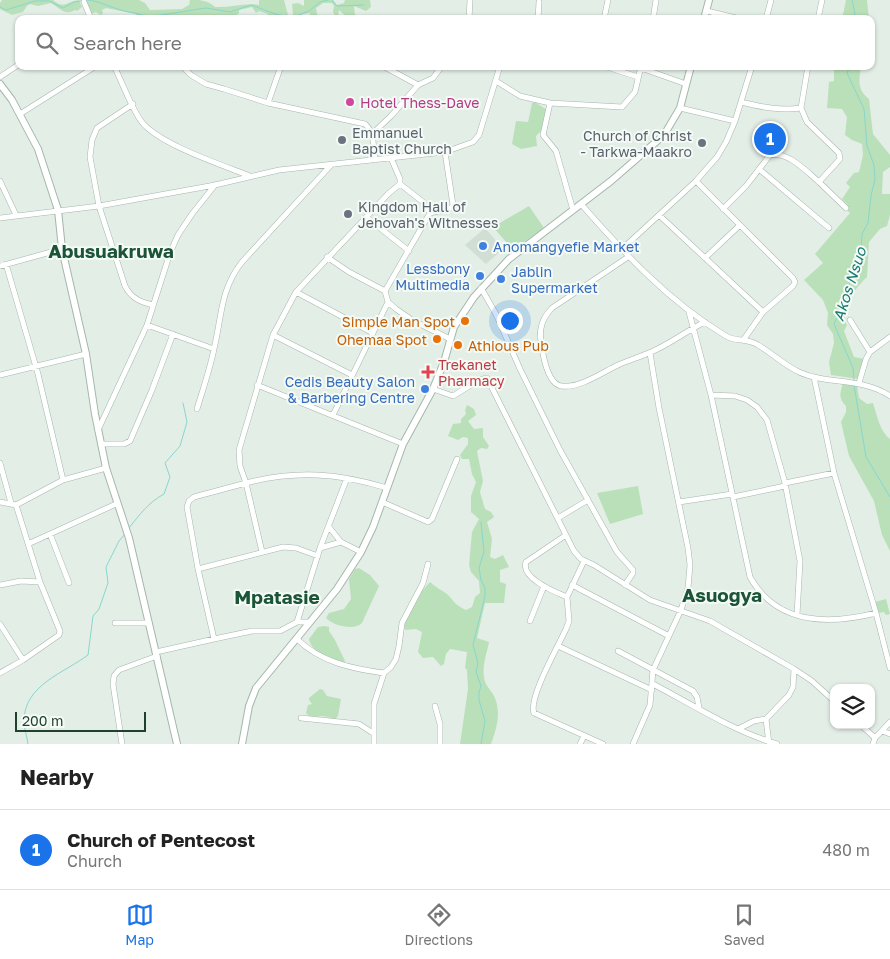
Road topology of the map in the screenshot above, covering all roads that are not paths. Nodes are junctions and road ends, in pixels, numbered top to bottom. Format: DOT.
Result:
graph roads {
  1 [pos="470,0"];
  2 [pos="608,0"];
  3 [pos="656,0"];
  4 [pos="710,0"];
  5 [pos="771,0"];
  6 [pos="822,0"];
  7 [pos="539,1"];
  8 [pos="84,2"];
  9 [pos="707,12"];
  10 [pos="89,15"];
  11 [pos="469,15"];
  12 [pos="538,15"];
  13 [pos="605,15"];
  14 [pos="654,15"];
  15 [pos="706,15"];
  16 [pos="722,15"];
  17 [pos="767,15"];
  18 [pos="819,15"];
  19 [pos="15,67"];
  20 [pos="90,70"];
  21 [pos="116,70"];
  22 [pos="186,70"];
  23 [pos="280,70"];
  24 [pos="390,70"];
  25 [pos="439,70"];
  26 [pos="499,70"];
  27 [pos="616,70"];
  28 [pos="640,70"];
  29 [pos="649,70"];
  30 [pos="690,70"];
  31 [pos="751,70"];
  32 [pos="807,70"];
  33 [pos="0,77"];
  34 [pos="638,77"];
  35 [pos="496,81"];
  36 [pos="0,84"];
  37 [pos="686,84"];
  38 [pos="418,85"];
  39 [pos="741,102"];
  40 [pos="268,103"];
  41 [pos="550,103"];
  42 [pos="133,104"];
  43 [pos="680,108"];
  44 [pos="801,108"];
  45 [pos="20,114"];
  46 [pos="735,120"];
  47 [pos="372,134"];
  48 [pos="445,152"];
  49 [pos="391,158"];
  50 [pos="375,160"];
  51 [pos="331,164"];
  52 [pos="759,169"];
  53 [pos="250,177"];
  54 [pos="0,181"];
  55 [pos="696,181"];
  56 [pos="819,182"];
  57 [pos="400,184"];
  58 [pos="215,185"];
  59 [pos="581,204"];
  60 [pos="100,206"];
  61 [pos="846,208"];
  62 [pos="724,209"];
  63 [pos="58,210"];
  64 [pos="573,210"];
  65 [pos="430,213"];
  66 [pos="659,215"];
  67 [pos="16,216"];
  68 [pos="366,217"];
  69 [pos="0,218"];
  70 [pos="740,225"];
  71 [pos="829,228"];
  72 [pos="62,249"];
  73 [pos="621,250"];
  74 [pos="409,251"];
  75 [pos="327,257"];
  76 [pos="628,257"];
  77 [pos="705,258"];
  78 [pos="6,264"];
  79 [pos="0,266"];
  80 [pos="481,288"];
  81 [pos="296,292"];
  82 [pos="385,292"];
  83 [pos="388,302"];
  84 [pos="153,305"];
  85 [pos="689,312"];
  86 [pos="763,312"];
  87 [pos="850,320"];
  88 [pos="705,322"];
  89 [pos="147,325"];
  90 [pos="692,328"];
  91 [pos="373,333"];
  92 [pos="173,334"];
  93 [pos="273,335"];
  94 [pos="890,337"];
  95 [pos="450,339"];
  96 [pos="744,339"];
  97 [pos="214,349"];
  98 [pos="870,352"];
  99 [pos="650,353"];
  100 [pos="86,354"];
  101 [pos="36,367"];
  102 [pos="352,374"];
  103 [pos="0,375"];
  104 [pos="814,377"];
  105 [pos="858,383"];
  106 [pos="257,385"];
  107 [pos="433,389"];
  108 [pos="711,395"];
  109 [pos="890,396"];
  110 [pos="197,409"];
  111 [pos="333,415"];
  112 [pos="98,431"];
  113 [pos="101,444"];
  114 [pos="403,444"];
  115 [pos="457,459"];
  116 [pos="0,463"];
  117 [pos="106,468"];
  118 [pos="834,473"];
  119 [pos="347,478"];
  120 [pos="63,480"];
  121 [pos="246,482"];
  122 [pos="785,484"];
  123 [pos="387,488"];
  124 [pos="732,495"];
  125 [pos="588,500"];
  126 [pos="0,502"];
  127 [pos="382,502"];
  128 [pos="680,502"];
  129 [pos="14,504"];
  130 [pos="116,504"];
  131 [pos="558,518"];
  132 [pos="329,527"];
  133 [pos="50,534"];
  134 [pos="566,535"];
  135 [pos="341,542"];
  136 [pos="28,544"];
  137 [pos="320,548"];
  138 [pos="262,552"];
  139 [pos="361,552"];
  140 [pos="318,556"];
  141 [pos="584,560"];
  142 [pos="428,564"];
  143 [pos="198,568"];
  144 [pos="40,582"];
  145 [pos="69,583"];
  146 [pos="0,585"];
  147 [pos="572,585"];
  148 [pos="625,585"];
  149 [pos="544,586"];
  150 [pos="567,597"];
  151 [pos="681,610"];
  152 [pos="876,613"];
  153 [pos="797,615"];
  154 [pos="530,621"];
  155 [pos="297,622"];
  156 [pos="309,622"];
  157 [pos="115,623"];
  158 [pos="149,623"];
  159 [pos="0,624"];
  160 [pos="670,636"];
  161 [pos="214,639"];
  162 [pos="297,639"];
  163 [pos="558,646"];
  164 [pos="618,651"];
  165 [pos="157,654"];
  166 [pos="23,660"];
  167 [pos="890,668"];
  168 [pos="794,669"];
  169 [pos="654,670"];
  170 [pos="0,673"];
  171 [pos="384,674"];
  172 [pos="653,687"];
  173 [pos="830,697"];
  174 [pos="435,706"];
  175 [pos="699,708"];
  176 [pos="301,718"];
  177 [pos="766,719"];
  178 [pos="890,722"];
  179 [pos="738,729"];
  180 [pos="864,729"];
  181 [pos="882,731"];
  182 [pos="374,733"];
  183 [pos="890,734"];
  184 [pos="584,736"];
  185 [pos="874,741"];
  186 [pos="769,743"];
  187 [pos="122,744"];
  188 [pos="177,744"];
  189 [pos="242,744"];
  190 [pos="374,744"];
  191 [pos="440,744"];
  192 [pos="580,744"];
  193 [pos="603,744"];
  194 [pos="633,744"];
  195 [pos="777,744"];
  1 -- 11 [label="street"];
  2 -- 13 [label="street"];
  3 -- 14 [label="street"];
  4 -- 9 [label="street"];
  5 -- 17 [label="street"];
  6 -- 18 [label="street"];
  7 -- 12 [label="street"];
  8 -- 10 [label="street"];
  9 -- 15 [label="street"];
  9 -- 16 [label="street"];
  19 -- 33 [label="street"];
  20 -- 45 [label="street"];
  21 -- 42 [label="street"];
  22 -- 40 [label="street"];
  23 -- 40 [label="street"];
  24 -- 38 [label="street"];
  25 -- 38 [label="street"];
  26 -- 35 [label="street"];
  27 -- 34 [label="street"];
  28 -- 34 [label="street"];
  29 -- 37 [label="street"];
  30 -- 37 [label="street"];
  31 -- 39 [label="street"];
  32 -- 44 [label="street"];
  34 -- 41 [label="street"];
  35 -- 41 [label="street"];
  35 -- 48 [label="street"];
  36 -- 45 [label="street"];
  37 -- 43 [label="street"];
  38 -- 47 [label="street"];
  39 -- 44 [label="street"];
  39 -- 46 [label="street"];
  40 -- 47 [label="street"];
  41 -- 64 [label="street"];
  42 -- 53 [label="street"];
  42 -- 60 [label="street"];
  43 -- 46 [label="street"];
  43 -- 59 [label="street"];
  44 -- 56 [label="street"];
  45 -- 63 [label="street"];
  46 -- 55 [label="street"];
  47 -- 50 [label="street"];
  48 -- 49 [label="street"];
  48 -- 65 [label="street"];
  49 -- 50 [label="street"];
  49 -- 57 [label="street"];
  50 -- 51 [label="street"];
  51 -- 53 [label="street"];
  51 -- 97 [label="street"];
  52 -- 56 [label="street"];
  52 -- 62 [label="street"];
  52 -- 71 [label="street"];
  53 -- 58 [label="street"];
  54 -- 67 [label="street"];
  55 -- 62 [label="street"];
  55 -- 66 [label="street"];
  56 -- 61 [label="street"];
  57 -- 65 [label="street"];
  57 -- 68 [label="street"];
  58 -- 60 [label="street"];
  58 -- 84 [label="street"];
  59 -- 64 [label="street"];
  59 -- 73 [label="street"];
  60 -- 63 [label="street"];
  60 -- 84 [label="street"];
  62 -- 70 [label="street"];
  63 -- 67 [label="street"];
  63 -- 72 [label="street"];
  64 -- 80 [label="street"];
  65 -- 74 [label="street"];
  66 -- 73 [label="street"];
  66 -- 77 [label="street"];
  67 -- 69 [label="street"];
  68 -- 74 [label="street"];
  68 -- 75 [label="street"];
  70 -- 77 [label="street"];
  70 -- 86 [label="street"];
  72 -- 78 [label="street"];
  72 -- 100 [label="street"];
  73 -- 76 [label="street"];
  74 -- 82 [label="street"];
  75 -- 81 [label="street"];
  75 -- 82 [label="street"];
  76 -- 85 [label="street"];
  76 -- 99 [label="street"];
  77 -- 86 [label="street"];
  78 -- 79 [label="street"];
  78 -- 101 [label="street"];
  80 -- 95 [label="street"];
  80 -- 125 [label="street"];
  81 -- 91 [label="street"];
  81 -- 93 [label="street"];
  82 -- 83 [label="street"];
  83 -- 91 [label="street"];
  83 -- 95 [label="street"];
  84 -- 89 [label="street"];
  85 -- 88 [label="street"];
  85 -- 90 [label="street"];
  86 -- 96 [label="street"];
  87 -- 98 [label="street"];
  88 -- 90 [label="street"];
  88 -- 96 [label="street"];
  89 -- 92 [label="street"];
  89 -- 112 [label="street"];
  90 -- 99 [label="street"];
  90 -- 108 [label="street"];
  91 -- 102 [label="street"];
  92 -- 97 [label="street"];
  92 -- 113 [label="street"];
  93 -- 102 [label="street"];
  93 -- 106 [label="street"];
  94 -- 98 [label="street"];
  95 -- 107 [label="street"];
  96 -- 104 [label="street"];
  97 -- 110 [label="street"];
  98 -- 105 [label="street"];
  99 -- 128 [label="street"];
  100 -- 101 [label="street"];
  100 -- 112 [label="street"];
  101 -- 103 [label="street"];
  101 -- 120 [label="street"];
  102 -- 111 [label="street"];
  104 -- 105 [label="street"];
  104 -- 118 [label="street"];
  105 -- 109 [label="street"];
  106 -- 111 [label="street"];
  106 -- 121 [label="street"];
  107 -- 114 [label="street"];
  107 -- 131 [label="street"];
  108 -- 122 [label="street"];
  108 -- 124 [label="street"];
  111 -- 114 [label="street"];
  112 -- 113 [label="street"];
  113 -- 117 [label="street"];
  114 -- 123 [label="street"];
  115 -- 127 [label="street"];
  116 -- 129 [label="street"];
  117 -- 120 [label="street"];
  117 -- 130 [label="street"];
  118 -- 122 [label="street"];
  118 -- 152 [label="street"];
  119 -- 121 [label="street"];
  119 -- 123 [label="street"];
  119 -- 132 [label="street"];
  120 -- 129 [label="street"];
  121 -- 138 [label="street"];
  121 -- 143 [label="street"];
  122 -- 124 [label="street"];
  122 -- 153 [label="street"];
  123 -- 127 [label="street"];
  124 -- 128 [label="street"];
  124 -- 153 [label="street"];
  125 -- 131 [label="street"];
  125 -- 148 [label="street"];
  126 -- 129 [label="street"];
  127 -- 139 [label="street"];
  128 -- 151 [label="street"];
  129 -- 136 [label="street"];
  130 -- 133 [label="street"];
  130 -- 158 [label="street"];
  131 -- 134 [label="street"];
  132 -- 135 [label="street"];
  132 -- 137 [label="street"];
  133 -- 136 [label="street"];
  133 -- 145 [label="street"];
  134 -- 141 [label="street"];
  134 -- 149 [label="street"];
  135 -- 137 [label="street"];
  135 -- 139 [label="street"];
  136 -- 144 [label="street"];
  137 -- 140 [label="street"];
  138 -- 140 [label="street"];
  138 -- 143 [label="street"];
  139 -- 156 [label="street"];
  140 -- 155 [label="street"];
  141 -- 147 [label="street"];
  141 -- 148 [label="street"];
  142 -- 171 [label="street"];
  143 -- 161 [label="street"];
  144 -- 146 [label="street"];
  144 -- 166 [label="street"];
  147 -- 150 [label="street"];
  147 -- 160 [label="street"];
  148 -- 151 [label="street"];
  149 -- 150 [label="street"];
  149 -- 154 [label="street"];
  150 -- 163 [label="street"];
  151 -- 160 [label="street"];
  151 -- 168 [label="street"];
  152 -- 153 [label="street"];
  152 -- 167 [label="street"];
  155 -- 156 [label="street"];
  155 -- 161 [label="street"];
  156 -- 162 [label="street"];
  157 -- 158 [label="street"];
  158 -- 165 [label="street"];
  159 -- 166 [label="street"];
  160 -- 169 [label="street"];
  161 -- 165 [label="street"];
  162 -- 171 [label="street"];
  162 -- 189 [label="street"];
  163 -- 172 [label="street"];
  163 -- 184 [label="street"];
  164 -- 169 [label="street"];
  165 -- 187 [label="street"];
  165 -- 188 [label="street"];
  166 -- 170 [label="street"];
  168 -- 173 [label="street"];
  168 -- 177 [label="street"];
  169 -- 172 [label="street"];
  169 -- 175 [label="street"];
  171 -- 182 [label="street"];
  172 -- 175 [label="street"];
  172 -- 194 [label="street"];
  174 -- 191 [label="street"];
  175 -- 179 [label="street"];
  176 -- 182 [label="street"];
  177 -- 179 [label="street"];
  177 -- 186 [label="street"];
  178 -- 181 [label="street"];
  179 -- 186 [label="street"];
  180 -- 185 [label="street"];
  181 -- 183 [label="street"];
  181 -- 185 [label="street"];
  182 -- 190 [label="street"];
  184 -- 192 [label="street"];
  184 -- 193 [label="street"];
  186 -- 195 [label="street"];
}
